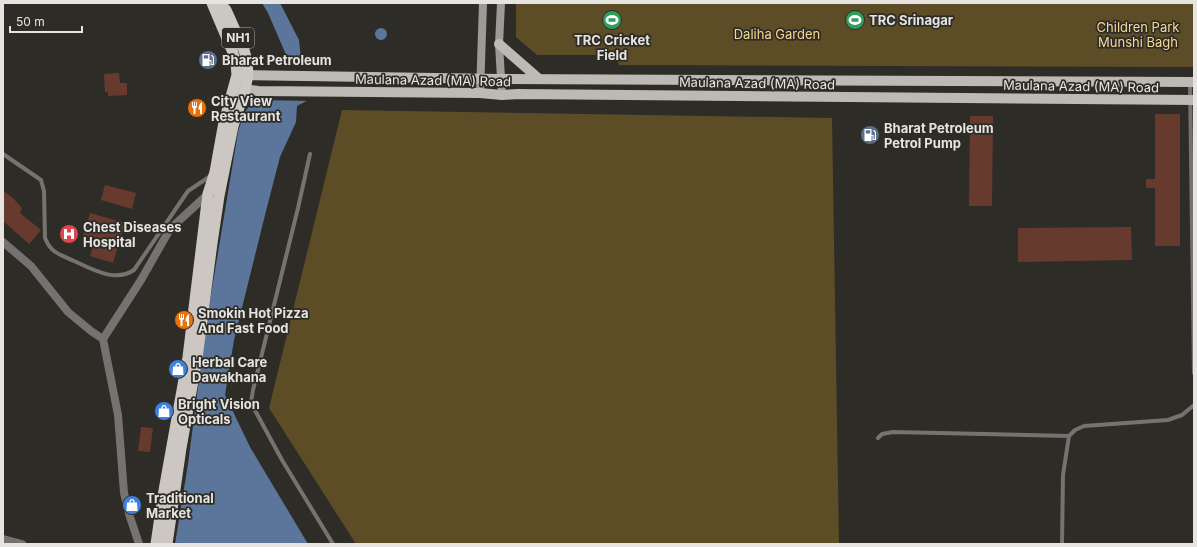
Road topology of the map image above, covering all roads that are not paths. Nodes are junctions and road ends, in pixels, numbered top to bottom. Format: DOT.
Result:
graph roads {
  1 [pos="212,3"];
  2 [pos="220,3"];
  3 [pos="483,3"];
  4 [pos="501,3"];
  5 [pos="499,44"];
  6 [pos="243,75"];
  7 [pos="480,78"];
  8 [pos="538,78"];
  9 [pos="500,79"];
  10 [pos="1192,82"];
  11 [pos="240,88"];
  12 [pos="480,93"];
  13 [pos="502,95"];
  14 [pos="1192,100"];
  15 [pos="3,154"];
  16 [pos="310,154"];
  17 [pos="215,172"];
  18 [pos="208,194"];
  19 [pos="3,242"];
  20 [pos="207,242"];
  21 [pos="103,339"];
  22 [pos="1194,372"];
  23 [pos="1194,405"];
  24 [pos="1069,436"];
  25 [pos="878,438"];
  26 [pos="3,539"];
  27 [pos="22,544"];
  28 [pos="139,544"];
  29 [pos="156,544"];
  30 [pos="167,544"];
  31 [pos="333,544"];
  32 [pos="1062,544"];
  1 -- 6 [label="highway, NH1"];
  2 -- 6 [label="highway, NH1"];
  3 -- 7 [label="main road"];
  4 -- 5 [label="main road"];
  5 -- 8 [label="main road"];
  5 -- 9 [label="main road"];
  6 -- 7 [label="main road, Maulana Azad (MA) Road"];
  6 -- 11 [label="highway, NH1"];
  7 -- 9 [label="main road, Maulana Azad (MA) Road"];
  7 -- 12 [label="main road"];
  8 -- 9 [label="main road, Maulana Azad (MA) Road"];
  8 -- 10 [label="main road, Maulana Azad (MA) Road"];
  9 -- 13 [label="main road"];
  10 -- 14 [label="lane"];
  11 -- 12 [label="main road, Maulana Azad (MA) Road"];
  11 -- 17 [label="highway, NH1"];
  11 -- 20 [label="highway, NH1"];
  12 -- 13 [label="main road, Maulana Azad (MA) Road"];
  13 -- 14 [label="main road, Maulana Azad (MA) Road"];
  14 -- 22 [label="lane"];
  15 -- 17 [label="lane"];
  16 -- 31 [label="lane"];
  17 -- 18 [label="highway, NH1"];
  18 -- 20 [label="highway, NH1"];
  18 -- 21 [label="street"];
  19 -- 21 [label="street"];
  20 -- 29 [label="highway, NH1"];
  20 -- 30 [label="highway, NH1"];
  21 -- 28 [label="street"];
  23 -- 24 [label="lane"];
  24 -- 25 [label="lane"];
  24 -- 32 [label="lane"];
  26 -- 27 [label="street"];
}
